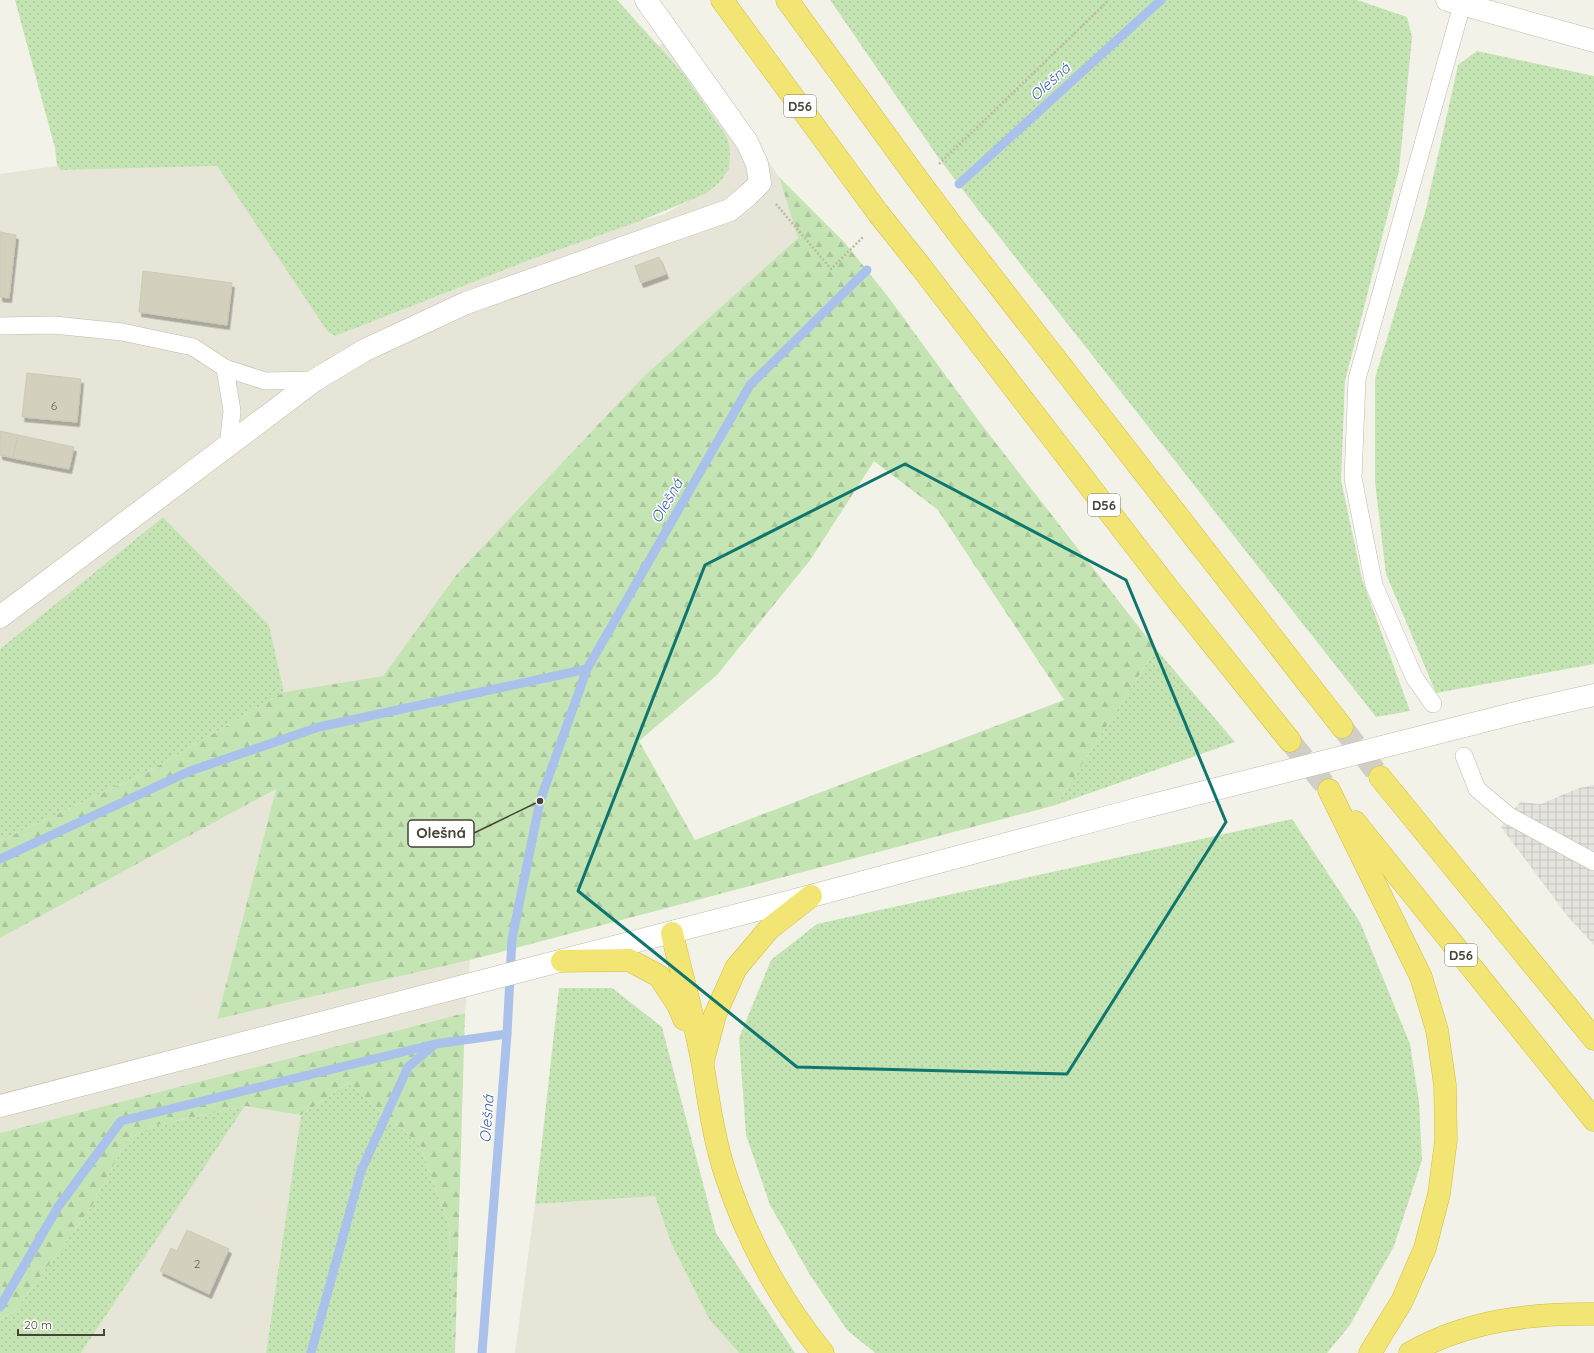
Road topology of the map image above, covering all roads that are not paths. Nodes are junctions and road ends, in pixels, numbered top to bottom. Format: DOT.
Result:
graph roads {
  1 [pos="646,0"];
  2 [pos="722,0"];
  3 [pos="786,0"];
  4 [pos="1454,3"];
  5 [pos="1594,41"];
  6 [pos="0,326"];
  7 [pos="225,368"];
  8 [pos="315,380"];
  9 [pos="228,447"];
  10 [pos="0,617"];
  11 [pos="1594,695"];
  12 [pos="1433,704"];
  13 [pos="1342,727"];
  14 [pos="1290,740"];
  15 [pos="1464,756"];
  16 [pos="1380,777"];
  17 [pos="1594,862"];
  18 [pos="812,896"];
  19 [pos="672,932"];
  20 [pos="562,961"];
  21 [pos="1594,1039"];
  22 [pos="703,1064"];
  23 [pos="0,1106"];
  24 [pos="1594,1120"];
  25 [pos="1594,1314"];
  26 [pos="823,1353"];
  27 [pos="1370,1353"];
  28 [pos="1410,1353"];
  1 -- 8 [label="street"];
  2 -- 14 [label="highway, D56, bridge"];
  3 -- 13 [label="highway, bridge"];
  4 -- 5 [label="street"];
  4 -- 12 [label="lane"];
  6 -- 7 [label="lane"];
  7 -- 8 [label="lane"];
  7 -- 9 [label="lane"];
  8 -- 9 [label="street"];
  9 -- 10 [label="street"];
  11 -- 18 [label="street, bridge"];
  15 -- 17 [label="lane"];
  16 -- 21 [label="highway"];
  18 -- 19 [label="street"];
  18 -- 22 [label="highway"];
  19 -- 20 [label="street"];
  19 -- 22 [label="highway"];
  20 -- 22 [label="highway"];
  20 -- 23 [label="street"];
  22 -- 26 [label="highway"];
  24 -- 27 [label="highway, D56"];
  25 -- 28 [label="highway"];
}
